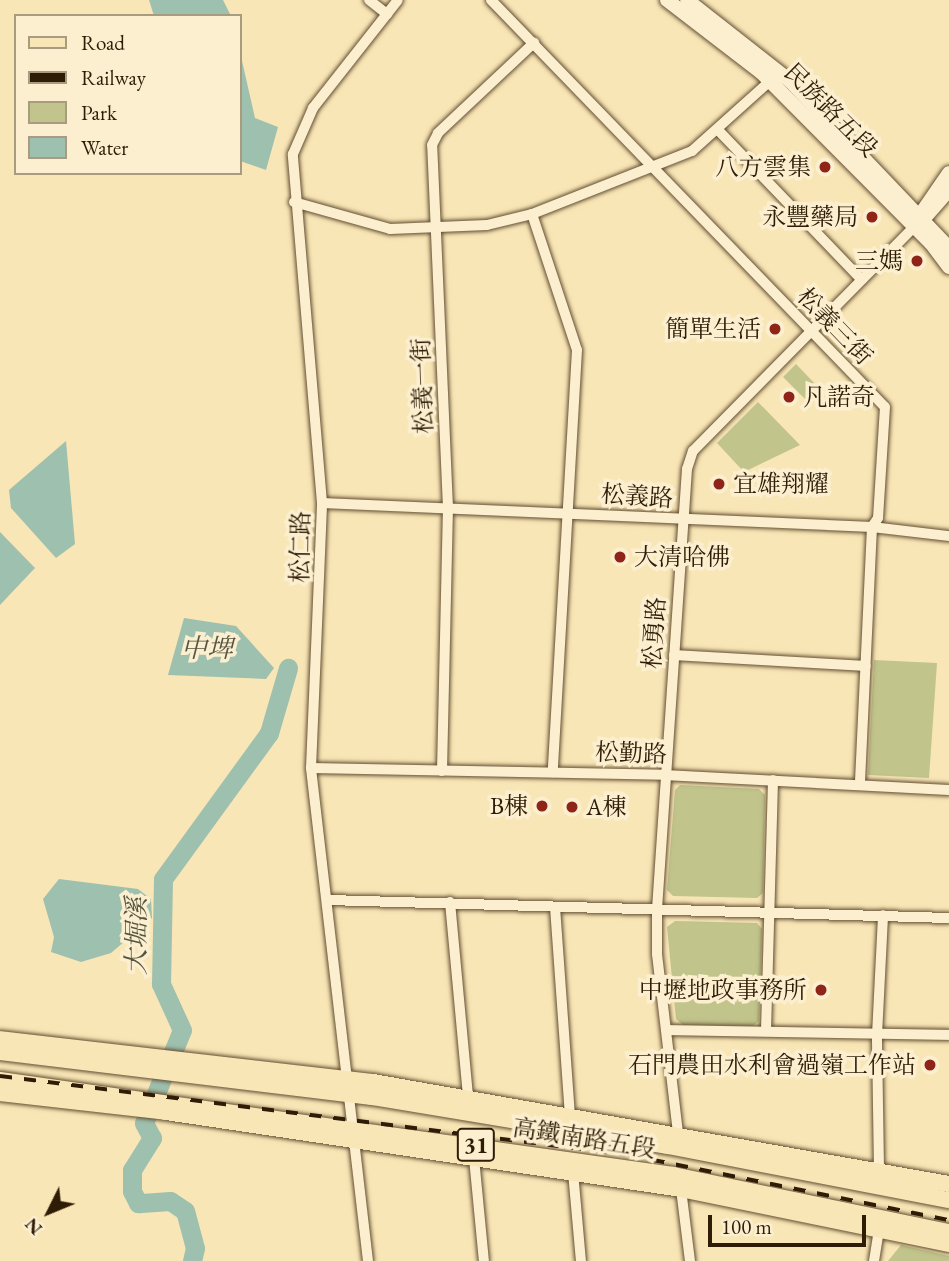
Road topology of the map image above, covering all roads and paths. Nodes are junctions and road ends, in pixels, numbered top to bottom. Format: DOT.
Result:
graph roads {
  1 [pos="369,0"];
  2 [pos="398,0"];
  3 [pos="491,0"];
  4 [pos="667,0"];
  5 [pos="687,0"];
  6 [pos="387,14"];
  7 [pos="534,43"];
  8 [pos="770,81"];
  9 [pos="718,130"];
  10 [pos="655,169"];
  11 [pos="949,173"];
  12 [pos="949,190"];
  13 [pos="294,202"];
  14 [pos="532,214"];
  15 [pos="920,220"];
  16 [pos="436,230"];
  17 [pos="949,248"];
  18 [pos="949,267"];
  19 [pos="861,279"];
  20 [pos="810,331"];
  21 [pos="322,503"];
  22 [pos="448,508"];
  23 [pos="569,513"];
  24 [pos="684,521"];
  25 [pos="872,527"];
  26 [pos="949,536"];
  27 [pos="674,655"];
  28 [pos="866,666"];
  29 [pos="311,768"];
  30 [pos="442,771"];
  31 [pos="553,772"];
  32 [pos="664,775"];
  33 [pos="773,780"];
  34 [pos="860,784"];
  35 [pos="949,790"];
  36 [pos="328,900"];
  37 [pos="450,902"];
  38 [pos="555,906"];
  39 [pos="657,908"];
  40 [pos="770,912"];
  41 [pos="883,915"];
  42 [pos="949,918"];
  43 [pos="668,1030"];
  44 [pos="765,1031"];
  45 [pos="877,1035"];
  46 [pos="949,1035"];
  47 [pos="0,1039"];
  48 [pos="0,1052"];
  49 [pos="0,1080"];
  50 [pos="346,1086"];
  51 [pos="0,1093"];
  52 [pos="468,1097"];
  53 [pos="570,1114"];
  54 [pos="352,1133"];
  55 [pos="678,1133"];
  56 [pos="474,1158"];
  57 [pos="879,1169"];
  58 [pos="573,1172"];
  59 [pos="949,1184"];
  60 [pos="681,1189"];
  61 [pos="949,1200"];
  62 [pos="879,1229"];
  63 [pos="949,1232"];
  64 [pos="949,1244"];
  65 [pos="368,1261"];
  66 [pos="484,1261"];
  67 [pos="581,1261"];
  68 [pos="690,1261"];
  69 [pos="874,1261"];
  1 -- 6 [label="street"];
  2 -- 6 [label="street, 松仁路"];
  3 -- 7 [label="street, 松義三街"];
  4 -- 8 [label="main road, 民族路五段"];
  5 -- 15 [label="main road, 民族路五段"];
  6 -- 13 [label="street, 松仁路"];
  7 -- 10 [label="street, 松義三街"];
  7 -- 16 [label="street, 松義一街"];
  8 -- 9 [label="street"];
  8 -- 15 [label="main road, 民族路五段"];
  9 -- 10 [label="street"];
  9 -- 19 [label="street"];
  10 -- 14 [label="street"];
  10 -- 20 [label="street, 松義三街"];
  11 -- 15 [label="main road"];
  12 -- 15 [label="main road"];
  13 -- 16 [label="street"];
  13 -- 21 [label="street, 松仁路"];
  14 -- 16 [label="street"];
  14 -- 23 [label="street"];
  15 -- 17 [label="main road, 民族路五段"];
  15 -- 18 [label="main road, 民族路五段"];
  15 -- 19 [label="street, 松勇路"];
  16 -- 22 [label="street, 松義一街"];
  19 -- 20 [label="street, 松勇路"];
  20 -- 24 [label="street, 松勇路"];
  20 -- 25 [label="street, 松義三街"];
  21 -- 22 [label="street, 松義路"];
  21 -- 29 [label="street, 松仁路"];
  22 -- 23 [label="street, 松義路"];
  22 -- 30 [label="street, 松義一街"];
  23 -- 24 [label="street, 松義路"];
  23 -- 31 [label="street"];
  24 -- 25 [label="street, 松義路"];
  24 -- 27 [label="street, 松勇路"];
  25 -- 26 [label="street, 松義路"];
  25 -- 28 [label="street, 松義三街"];
  27 -- 28 [label="street"];
  27 -- 32 [label="street, 松勇路"];
  28 -- 34 [label="street, 松義三街"];
  29 -- 30 [label="street, 松勤路"];
  29 -- 36 [label="street, 松仁路"];
  30 -- 31 [label="street, 松勤路"];
  31 -- 32 [label="street, 松勤路"];
  32 -- 33 [label="street, 松勤路"];
  32 -- 39 [label="street, 松勇路"];
  33 -- 34 [label="street, 松勤路"];
  33 -- 40 [label="street"];
  34 -- 35 [label="street, 松勤路"];
  36 -- 37 [label="street"];
  36 -- 50 [label="street, 松仁路"];
  37 -- 38 [label="street"];
  37 -- 52 [label="street"];
  38 -- 39 [label="street"];
  38 -- 53 [label="street"];
  39 -- 40 [label="street"];
  39 -- 43 [label="street, 松勇路"];
  40 -- 41 [label="street"];
  40 -- 44 [label="street"];
  41 -- 42 [label="street"];
  41 -- 45 [label="street"];
  43 -- 44 [label="street"];
  43 -- 55 [label="street, 松勇路"];
  44 -- 45 [label="street"];
  45 -- 46 [label="street"];
  45 -- 57 [label="street"];
  47 -- 50 [label="main road, 高鐵南路五段 / 31"];
  48 -- 50 [label="main road, 高鐵南路五段 / 31"];
  49 -- 54 [label="main road, 高鐵南路五段 / 31"];
  50 -- 52 [label="main road, 高鐵南路五段 / 31"];
  50 -- 54 [label="street, 松仁路"];
  50 -- 61 [label="main road, 高鐵南路五段 / 31"];
  51 -- 54 [label="main road, 高鐵南路五段 / 31"];
  52 -- 53 [label="main road, 高鐵南路五段 / 31"];
  53 -- 55 [label="main road, 高鐵南路五段 / 31"];
  54 -- 56 [label="main road, 高鐵南路五段 / 31"];
  54 -- 63 [label="main road, 高鐵南路五段 / 31"];
  54 -- 65 [label="street, 松仁路"];
  55 -- 57 [label="main road, 高鐵南路五段 / 31"];
  56 -- 58 [label="main road, 高鐵南路五段 / 31"];
  56 -- 66 [label="street"];
  57 -- 59 [label="main road, 高鐵南路五段 / 31"];
  58 -- 60 [label="main road, 高鐵南路五段 / 31"];
  58 -- 67 [label="street"];
  60 -- 62 [label="main road, 高鐵南路五段 / 31"];
  60 -- 68 [label="street"];
  62 -- 64 [label="main road, 高鐵南路五段 / 31"];
  62 -- 69 [label="street"];
}
